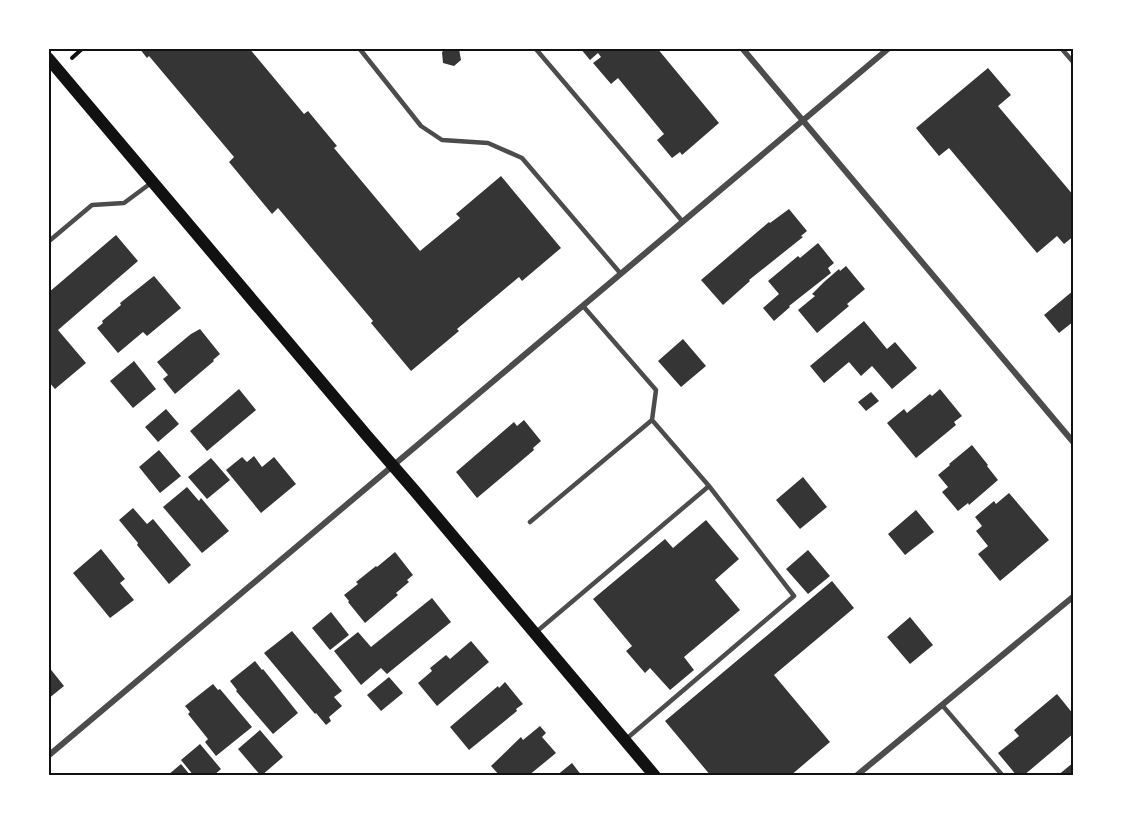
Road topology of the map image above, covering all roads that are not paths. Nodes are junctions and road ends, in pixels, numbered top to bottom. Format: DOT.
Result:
graph roads {
  1 [pos="359,48"];
  2 [pos="536,48"];
  3 [pos="742,48"];
  4 [pos="889,48"];
  5 [pos="1061,48"];
  6 [pos="48,58"];
  7 [pos="1074,63"];
  8 [pos="803,121"];
  9 [pos="153,182"];
  10 [pos="684,222"];
  11 [pos="48,242"];
  12 [pos="621,274"];
  13 [pos="583,306"];
  14 [pos="652,420"];
  15 [pos="1074,443"];
  16 [pos="393,466"];
  17 [pos="709,486"];
  18 [pos="531,522"];
  19 [pos="1074,596"];
  20 [pos="535,633"];
  21 [pos="942,705"];
  22 [pos="625,740"];
  23 [pos="48,756"];
  24 [pos="655,776"];
  25 [pos="856,776"];
  26 [pos="1003,776"];
  1 -- 12 [label="lane"];
  2 -- 10 [label="lane"];
  3 -- 8 [label="street"];
  4 -- 8 [label="street"];
  5 -- 7 [label="lane"];
  6 -- 9 [label="main road"];
  8 -- 10 [label="street"];
  8 -- 15 [label="street"];
  9 -- 11 [label="lane"];
  9 -- 16 [label="main road"];
  10 -- 12 [label="street"];
  12 -- 13 [label="street"];
  13 -- 14 [label="lane"];
  13 -- 16 [label="street"];
  14 -- 17 [label="lane"];
  14 -- 18 [label="lane"];
  16 -- 20 [label="main road"];
  16 -- 23 [label="street"];
  17 -- 20 [label="lane"];
  17 -- 22 [label="lane"];
  19 -- 21 [label="street"];
  20 -- 22 [label="main road"];
  21 -- 25 [label="street"];
  21 -- 26 [label="lane"];
  22 -- 24 [label="main road"];
}
